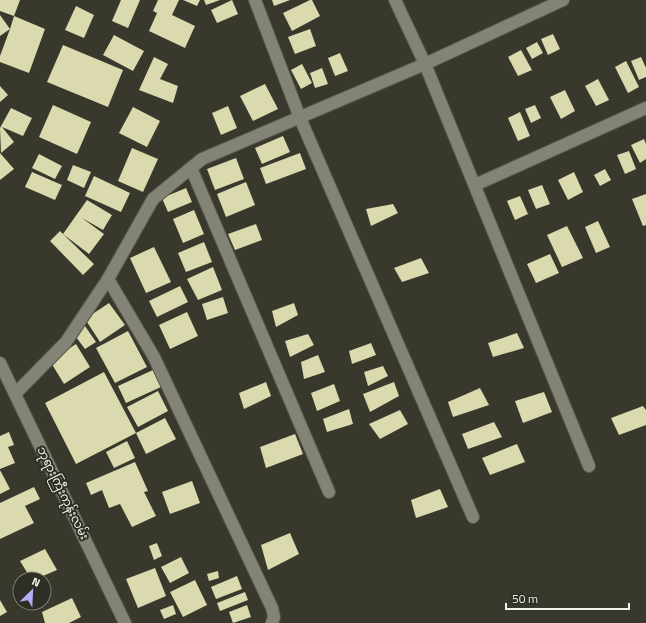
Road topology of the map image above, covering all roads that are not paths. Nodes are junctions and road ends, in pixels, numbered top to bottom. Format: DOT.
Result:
graph roads {
  1 [pos="255,0"];
  2 [pos="395,0"];
  3 [pos="563,0"];
  4 [pos="425,64"];
  5 [pos="646,108"];
  6 [pos="300,118"];
  7 [pos="191,168"];
  8 [pos="474,185"];
  9 [pos="108,279"];
  10 [pos="0,363"];
  11 [pos="15,394"];
  12 [pos="589,466"];
  13 [pos="329,492"];
  14 [pos="473,517"];
  15 [pos="125,623"];
  16 [pos="272,623"];
  1 -- 6 [label="street"];
  2 -- 4 [label="street"];
  3 -- 4 [label="street"];
  4 -- 6 [label="street"];
  4 -- 8 [label="street"];
  5 -- 8 [label="street"];
  6 -- 7 [label="street"];
  6 -- 14 [label="street"];
  7 -- 9 [label="street"];
  7 -- 13 [label="street"];
  8 -- 12 [label="street"];
  9 -- 11 [label="street"];
  9 -- 16 [label="street"];
  10 -- 11 [label="street, ဘုရားကြီးကုန်းလမ်း"];
  11 -- 15 [label="street, ဘုရားကြီးကုန်းလမ်း"];
}
